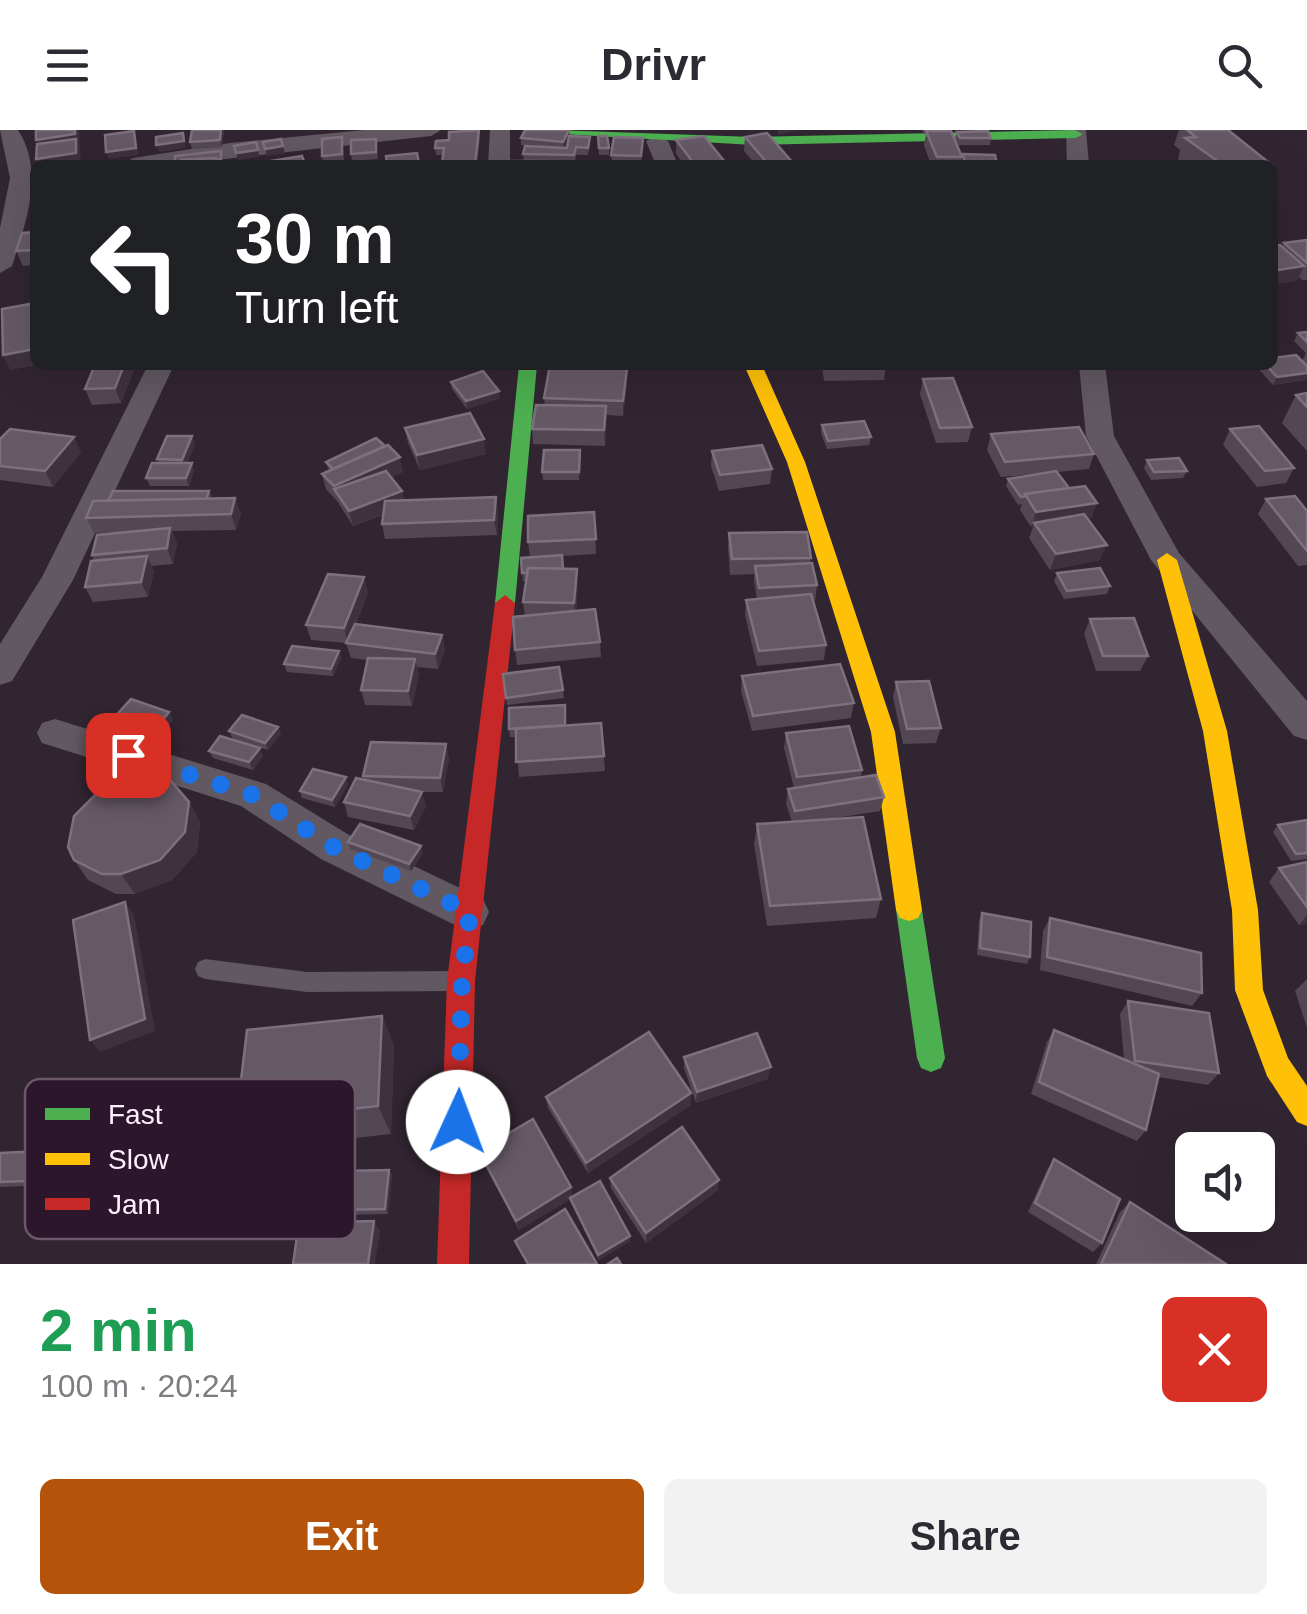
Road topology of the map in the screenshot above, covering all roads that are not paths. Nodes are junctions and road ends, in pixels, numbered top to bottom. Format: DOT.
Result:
graph roads {
  1 [pos="8,130"];
  2 [pos="432,130"];
  3 [pos="500,130"];
  4 [pos="560,130"];
  5 [pos="1076,132"];
  6 [pos="658,141"];
  7 [pos="231,148"];
  8 [pos="161,160"];
  9 [pos="499,160"];
  10 [pos="665,160"];
  11 [pos="1078,160"];
  12 [pos="27,176"];
  13 [pos="8,214"];
  14 [pos="0,266"];
  15 [pos="159,370"];
  16 [pos="528,370"];
  17 [pos="755,370"];
  18 [pos="1093,370"];
  19 [pos="1167,560"];
  20 [pos="0,672"];
  21 [pos="1307,726"];
  22 [pos="55,732"];
  23 [pos="470,912"];
  24 [pos="205,969"];
  25 [pos="462,981"];
  26 [pos="931,1058"];
  27 [pos="1307,1112"];
  28 [pos="453,1264"];
  1 -- 12 [label="street"];
  2 -- 7 [label="street"];
  3 -- 9 [label="street"];
  4 -- 6 [label="street"];
  5 -- 6 [label="street"];
  5 -- 11 [label="street"];
  6 -- 10 [label="street"];
  7 -- 8 [label="street"];
  12 -- 13 [label="street"];
  13 -- 14 [label="street"];
  15 -- 20 [label="street"];
  16 -- 23 [label="street"];
  17 -- 26 [label="street"];
  18 -- 19 [label="street"];
  19 -- 21 [label="street"];
  19 -- 27 [label="street"];
  22 -- 23 [label="street"];
  23 -- 25 [label="street"];
  24 -- 25 [label="lane"];
  25 -- 28 [label="street"];
}
